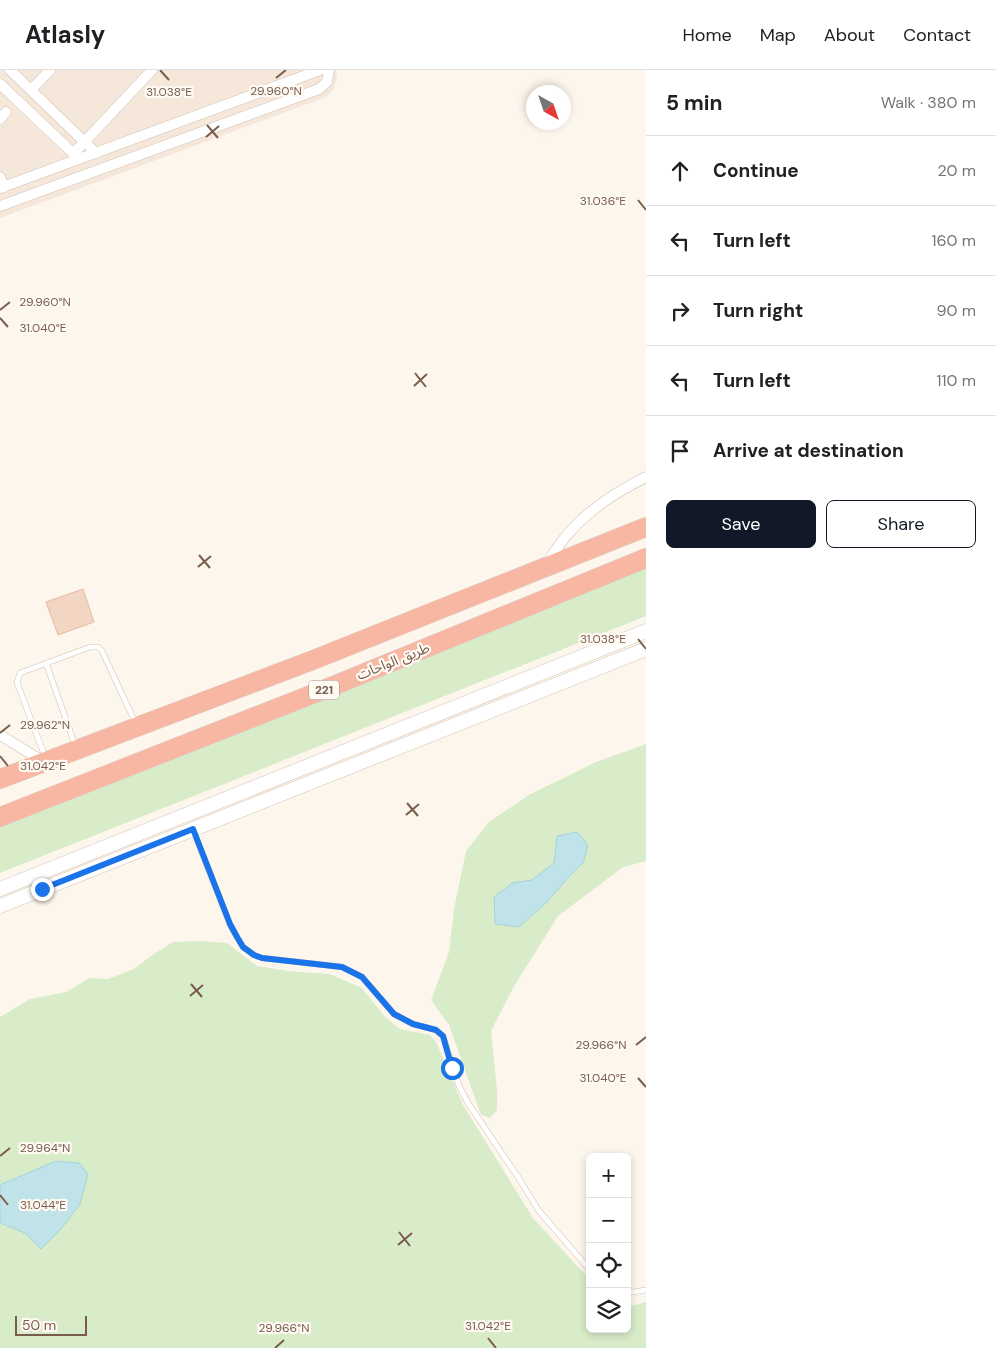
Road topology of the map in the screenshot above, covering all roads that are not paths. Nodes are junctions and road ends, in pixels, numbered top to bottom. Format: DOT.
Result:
graph roads {
  1 [pos="10,70"];
  2 [pos="50,70"];
  3 [pos="152,70"];
  4 [pos="320,70"];
  5 [pos="329,70"];
  6 [pos="0,84"];
  7 [pos="31,90"];
  8 [pos="84,142"];
  9 [pos="96,153"];
  10 [pos="76,156"];
  11 [pos="1,184"];
  12 [pos="0,206"];
  13 [pos="646,477"];
  14 [pos="646,527"];
  15 [pos="646,558"];
  16 [pos="543,569"];
  17 [pos="646,631"];
  18 [pos="646,649"];
  19 [pos="46,663"];
  20 [pos="441,713"];
  21 [pos="137,727"];
  22 [pos="448,728"];
  23 [pos="0,735"];
  24 [pos="76,751"];
  25 [pos="46,762"];
  26 [pos="0,779"];
  27 [pos="0,817"];
  28 [pos="193,829"];
  29 [pos="36,875"];
  30 [pos="0,889"];
  31 [pos="42,889"];
  32 [pos="0,906"];
  33 [pos="586,1266"];
  34 [pos="646,1290"];
  35 [pos="631,1292"];
  1 -- 7 [label="street"];
  2 -- 7 [label="street"];
  3 -- 8 [label="street"];
  4 -- 9 [label="street"];
  5 -- 12 [label="street"];
  6 -- 10 [label="street"];
  7 -- 8 [label="street"];
  8 -- 9 [label="street"];
  8 -- 10 [label="street"];
  9 -- 10 [label="street"];
  10 -- 11 [label="street"];
  13 -- 16 [label="street"];
  14 -- 16 [label="highway, 221"];
  15 -- 27 [label="highway, طريق الواحات / 221"];
  16 -- 21 [label="highway, 221"];
  17 -- 20 [label="street"];
  18 -- 22 [label="street"];
  19 -- 21 [label="lane"];
  19 -- 24 [label="lane"];
  19 -- 25 [label="lane"];
  20 -- 22 [label="street"];
  20 -- 29 [label="street"];
  21 -- 24 [label="highway, 221"];
  22 -- 28 [label="street"];
  23 -- 25 [label="street"];
  24 -- 25 [label="highway, 221"];
  25 -- 26 [label="highway, 221"];
  28 -- 31 [label="street"];
  28 -- 33 [label="lane"];
  29 -- 30 [label="street"];
  29 -- 31 [label="street"];
  31 -- 32 [label="street"];
  34 -- 35 [label="lane"];
}
